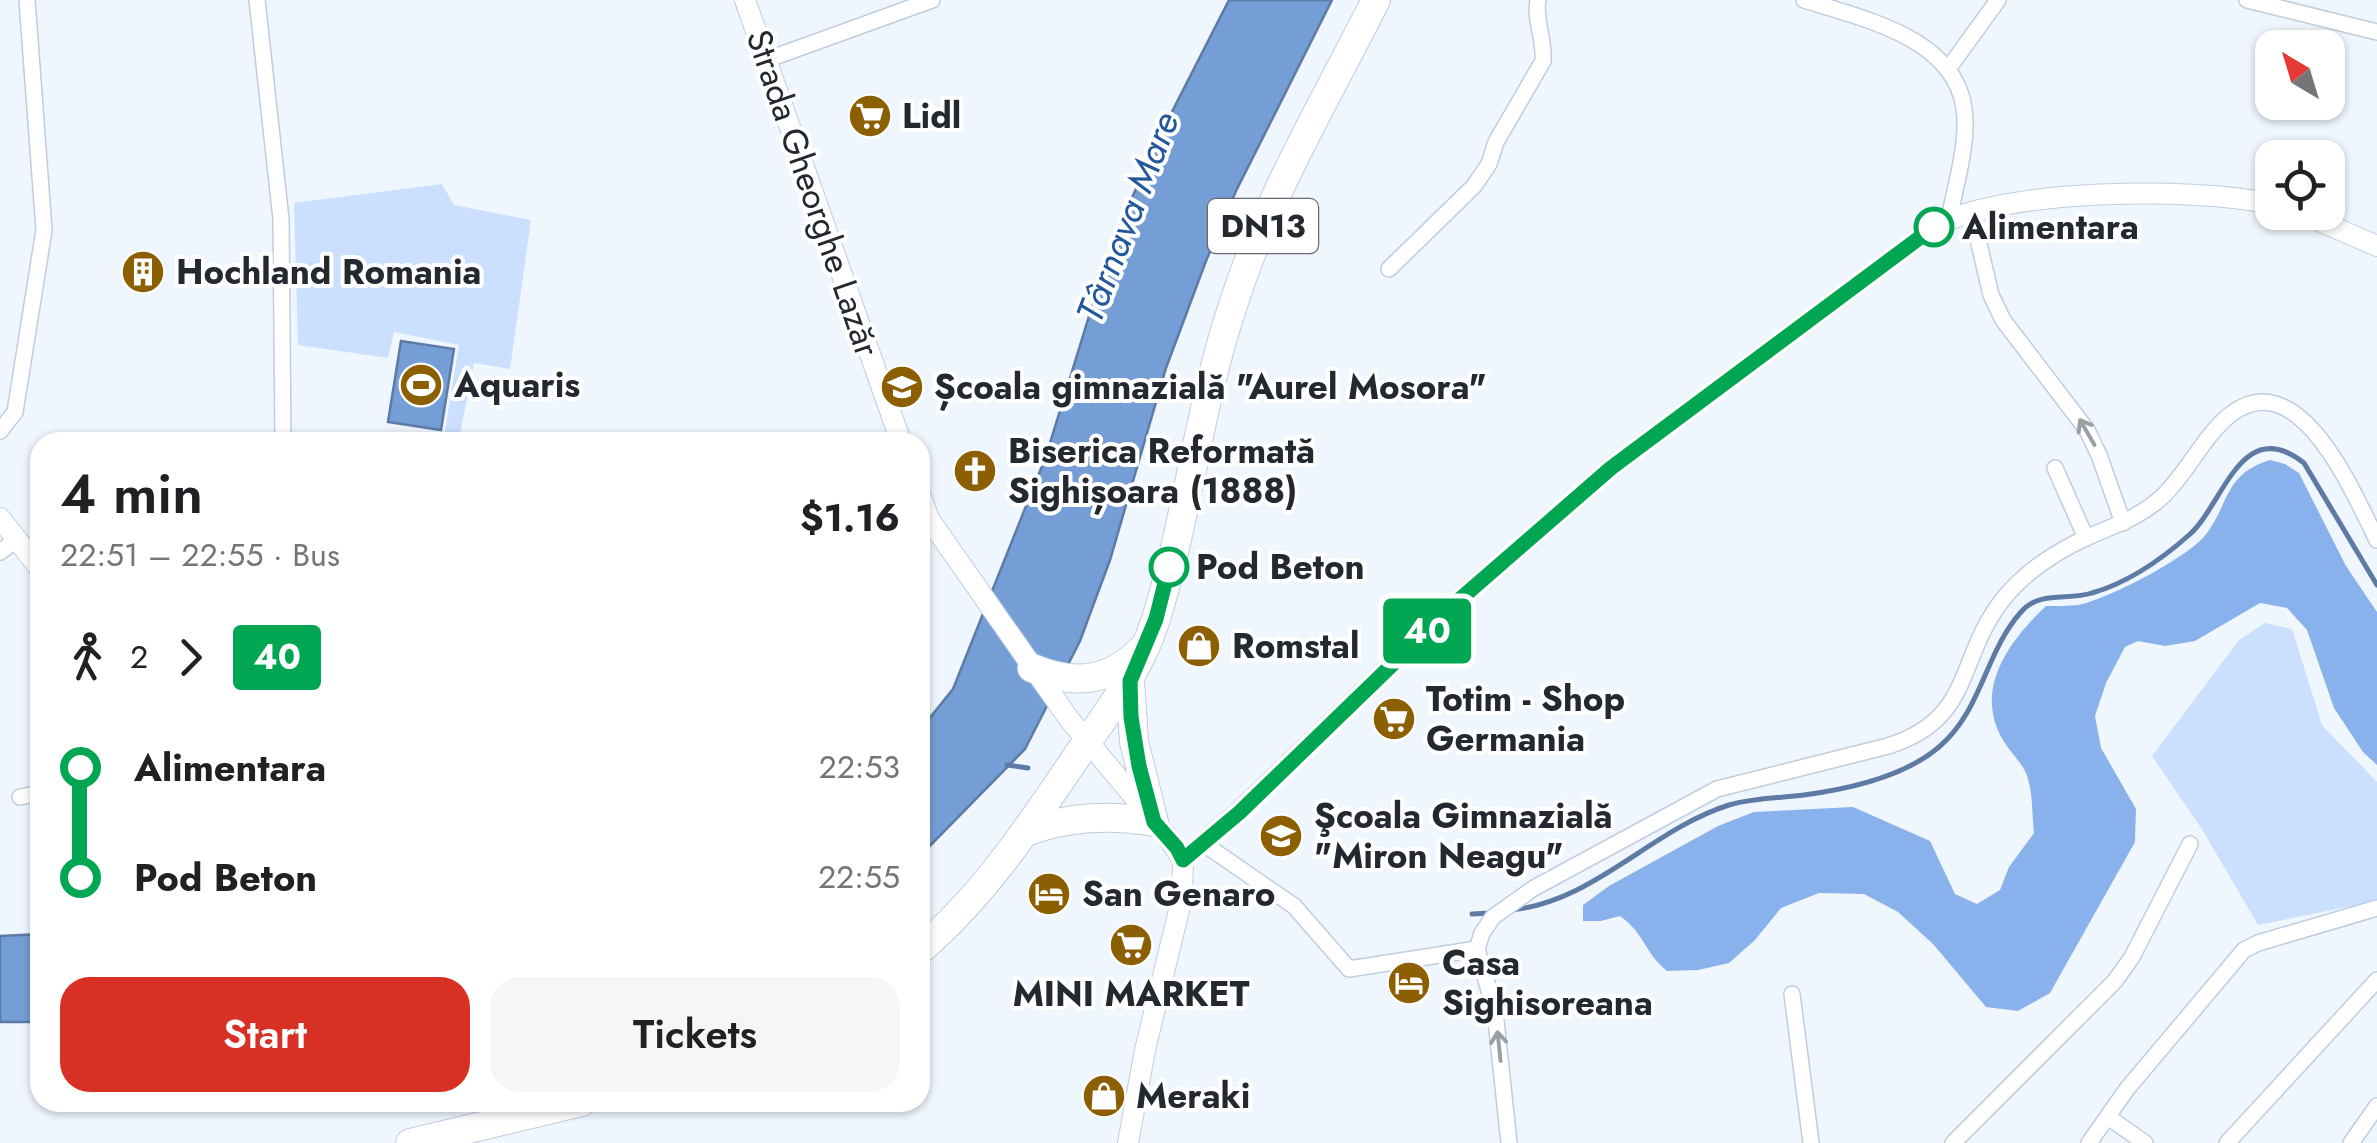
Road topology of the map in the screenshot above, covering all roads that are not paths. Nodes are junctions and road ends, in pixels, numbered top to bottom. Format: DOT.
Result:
graph roads {
  1 [pos="26,0"];
  2 [pos="257,0"];
  3 [pos="745,0"];
  4 [pos="929,0"];
  5 [pos="1376,0"];
  6 [pos="1538,0"];
  7 [pos="1804,0"];
  8 [pos="1998,0"];
  9 [pos="2247,0"];
  10 [pos="2377,32"];
  11 [pos="766,60"];
  12 [pos="1948,69"];
  13 [pos="2255,201"];
  14 [pos="1971,210"];
  15 [pos="1949,218"];
  16 [pos="2340,230"];
  17 [pos="2377,246"];
  18 [pos="1389,268"];
  19 [pos="0,431"];
  20 [pos="282,432"];
  21 [pos="897,432"];
  22 [pos="2055,468"];
  23 [pos="0,518"];
  24 [pos="2123,523"];
  25 [pos="930,528"];
  26 [pos="2086,538"];
  27 [pos="2377,540"];
  28 [pos="8,546"];
  29 [pos="30,562"];
  30 [pos="1147,644"];
  31 [pos="1032,668"];
  32 [pos="1130,681"];
  33 [pos="1087,742"];
  34 [pos="30,795"];
  35 [pos="20,797"];
  36 [pos="1154,822"];
  37 [pos="1024,832"];
  38 [pos="1204,844"];
  39 [pos="2190,844"];
  40 [pos="1183,860"];
  41 [pos="2377,908"];
  42 [pos="930,940"];
  43 [pos="1477,950"];
  44 [pos="2377,980"];
  45 [pos="1792,994"];
  46 [pos="2377,1106"];
  47 [pos="540,1112"];
  48 [pos="2108,1117"];
  49 [pos="410,1143"];
  50 [pos="1128,1143"];
  51 [pos="1510,1143"];
  52 [pos="1811,1143"];
  53 [pos="1953,1143"];
  54 [pos="2089,1143"];
  55 [pos="2146,1143"];
  56 [pos="2227,1143"];
  57 [pos="2350,1143"];
  1 -- 19 [label="street"];
  2 -- 20 [label="street"];
  3 -- 11 [label="street, Strada Gheorghe Lazăr"];
  4 -- 11 [label="street"];
  5 -- 30 [label="highway, DN13"];
  6 -- 18 [label="street"];
  7 -- 12 [label="street"];
  8 -- 12 [label="street"];
  9 -- 10 [label="street"];
  11 -- 21 [label="street, Strada Gheorghe Lazăr"];
  12 -- 15 [label="street"];
  13 -- 14 [label="street"];
  14 -- 15 [label="street"];
  24 -- 14 [label="street, one-way"];
  15 -- 38 [label="street"];
  16 -- 17 [label="street"];
  22 -- 26 [label="street"];
  23 -- 28 [label="street"];
  24 -- 26 [label="street"];
  24 -- 27 [label="street"];
  25 -- 31 [label="street"];
  26 -- 43 [label="street"];
  28 -- 29 [label="street"];
  30 -- 31 [label="highway"];
  30 -- 32 [label="highway, DN13"];
  31 -- 33 [label="street"];
  32 -- 33 [label="highway, DN13"];
  32 -- 36 [label="highway"];
  33 -- 36 [label="street"];
  33 -- 37 [label="highway, DN13"];
  34 -- 35 [label="street"];
  36 -- 37 [label="highway"];
  36 -- 40 [label="street"];
  37 -- 42 [label="highway, DN13"];
  38 -- 40 [label="street"];
  38 -- 43 [label="street"];
  39 -- 53 [label="street"];
  40 -- 50 [label="street"];
  41 -- 48 [label="street"];
  51 -- 43 [label="street, one-way"];
  44 -- 56 [label="street"];
  45 -- 52 [label="street"];
  46 -- 57 [label="street"];
  47 -- 49 [label="highway"];
  48 -- 54 [label="street"];
  48 -- 55 [label="street"];
}
